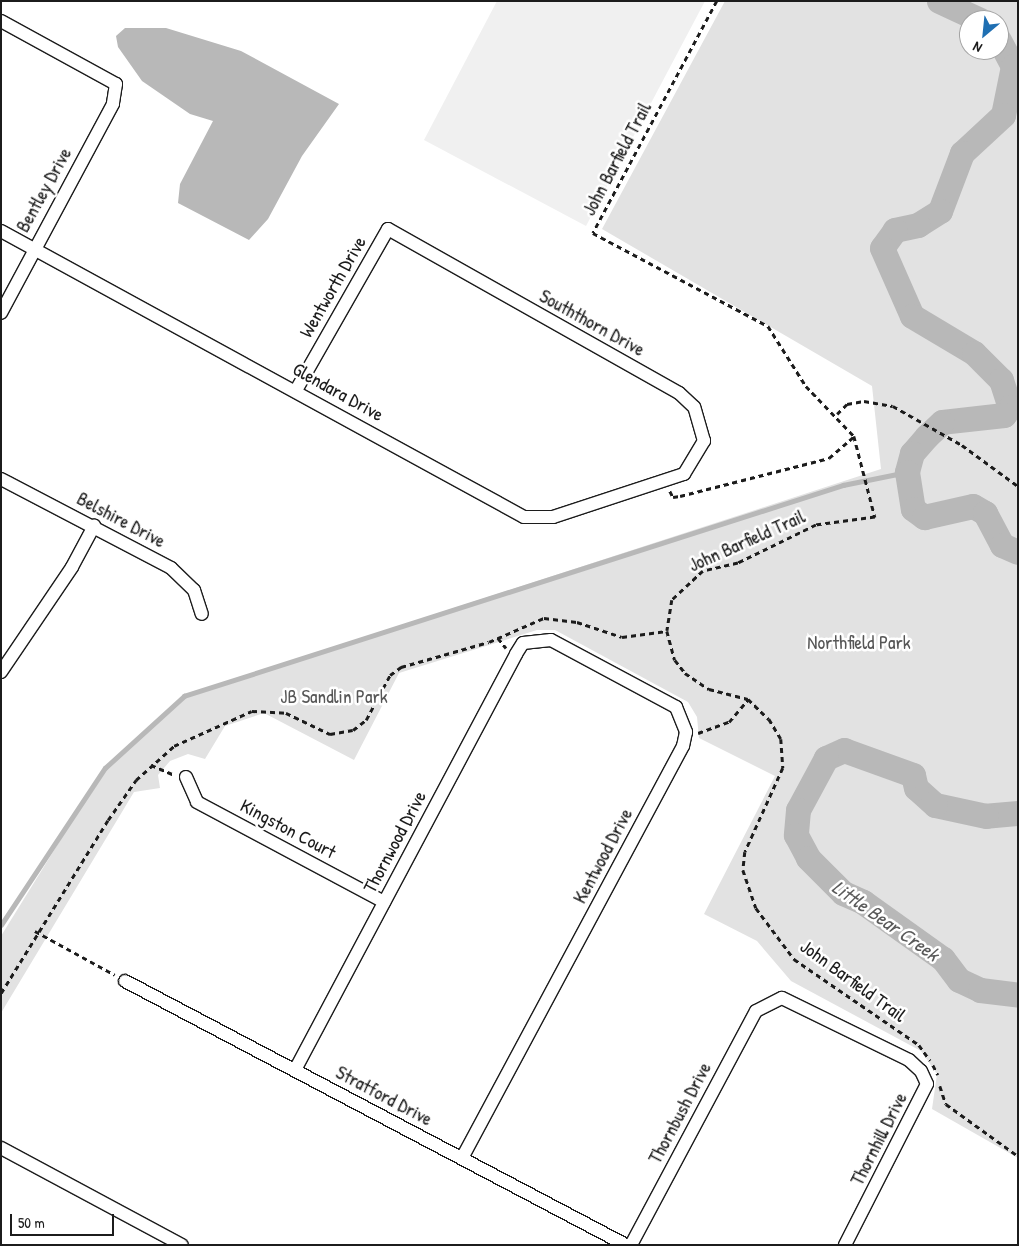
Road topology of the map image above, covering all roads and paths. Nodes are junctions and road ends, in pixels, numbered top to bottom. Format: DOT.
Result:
graph roads {
  1 [pos="717,1"];
  2 [pos="1,21"];
  3 [pos="388,229"];
  4 [pos="1,230"];
  5 [pos="35,246"];
  6 [pos="1,313"];
  7 [pos="296,390"];
  8 [pos="837,414"];
  9 [pos="854,436"];
  10 [pos="1,479"];
  11 [pos="667,479"];
  12 [pos="1018,486"];
  13 [pos="94,526"];
  14 [pos="202,614"];
  15 [pos="666,631"];
  16 [pos="1,672"];
  17 [pos="748,699"];
  18 [pos="686,732"];
  19 [pos="151,765"];
  20 [pos="186,777"];
  21 [pos="384,902"];
  22 [pos="36,931"];
  23 [pos="125,981"];
  24 [pos="1,993"];
  25 [pos="767,1002"];
  26 [pos="294,1070"];
  27 [pos="1,1148"];
  28 [pos="1018,1156"];
  29 [pos="462,1158"];
  30 [pos="163,1240"];
  31 [pos="182,1245"];
  32 [pos="626,1245"];
  33 [pos="632,1245"];
  34 [pos="845,1245"];
  1 -- 8 [label="path, John Barfield Trail"];
  2 -- 5 [label="street, Bentley Drive"];
  3 -- 7 [label="street, Wentworth Drive"];
  3 -- 11 [label="street, Souththorn Drive"];
  4 -- 5 [label="street, Glendara Drive"];
  5 -- 6 [label="street, Bentley Drive"];
  5 -- 7 [label="street, Glendara Drive"];
  7 -- 11 [label="street, Glendara Drive"];
  8 -- 9 [label="path, John Barfield Trail"];
  8 -- 12 [label="path"];
  9 -- 11 [label="path"];
  9 -- 15 [label="path, John Barfield Trail"];
  10 -- 13 [label="street, Belshire Drive"];
  13 -- 14 [label="street, Belshire Drive"];
  13 -- 16 [label="street"];
  15 -- 17 [label="path, John Barfield Trail"];
  15 -- 19 [label="path"];
  17 -- 18 [label="path"];
  17 -- 28 [label="path, John Barfield Trail"];
  18 -- 21 [label="street, Thornwood Drive"];
  18 -- 29 [label="street, Kentwood Drive"];
  19 -- 20 [label="path"];
  19 -- 22 [label="path"];
  20 -- 21 [label="street, Kingston Court"];
  21 -- 26 [label="street, Thornwood Drive"];
  22 -- 23 [label="path"];
  22 -- 24 [label="path"];
  23 -- 26 [label="street, Stratford Drive"];
  25 -- 33 [label="street, Thornbush Drive"];
  25 -- 34 [label="street, Thornhill Drive"];
  26 -- 29 [label="street, Stratford Drive"];
  27 -- 30 [label="street"];
  29 -- 32 [label="street, Stratford Drive"];
  30 -- 31 [label="street"];
}
